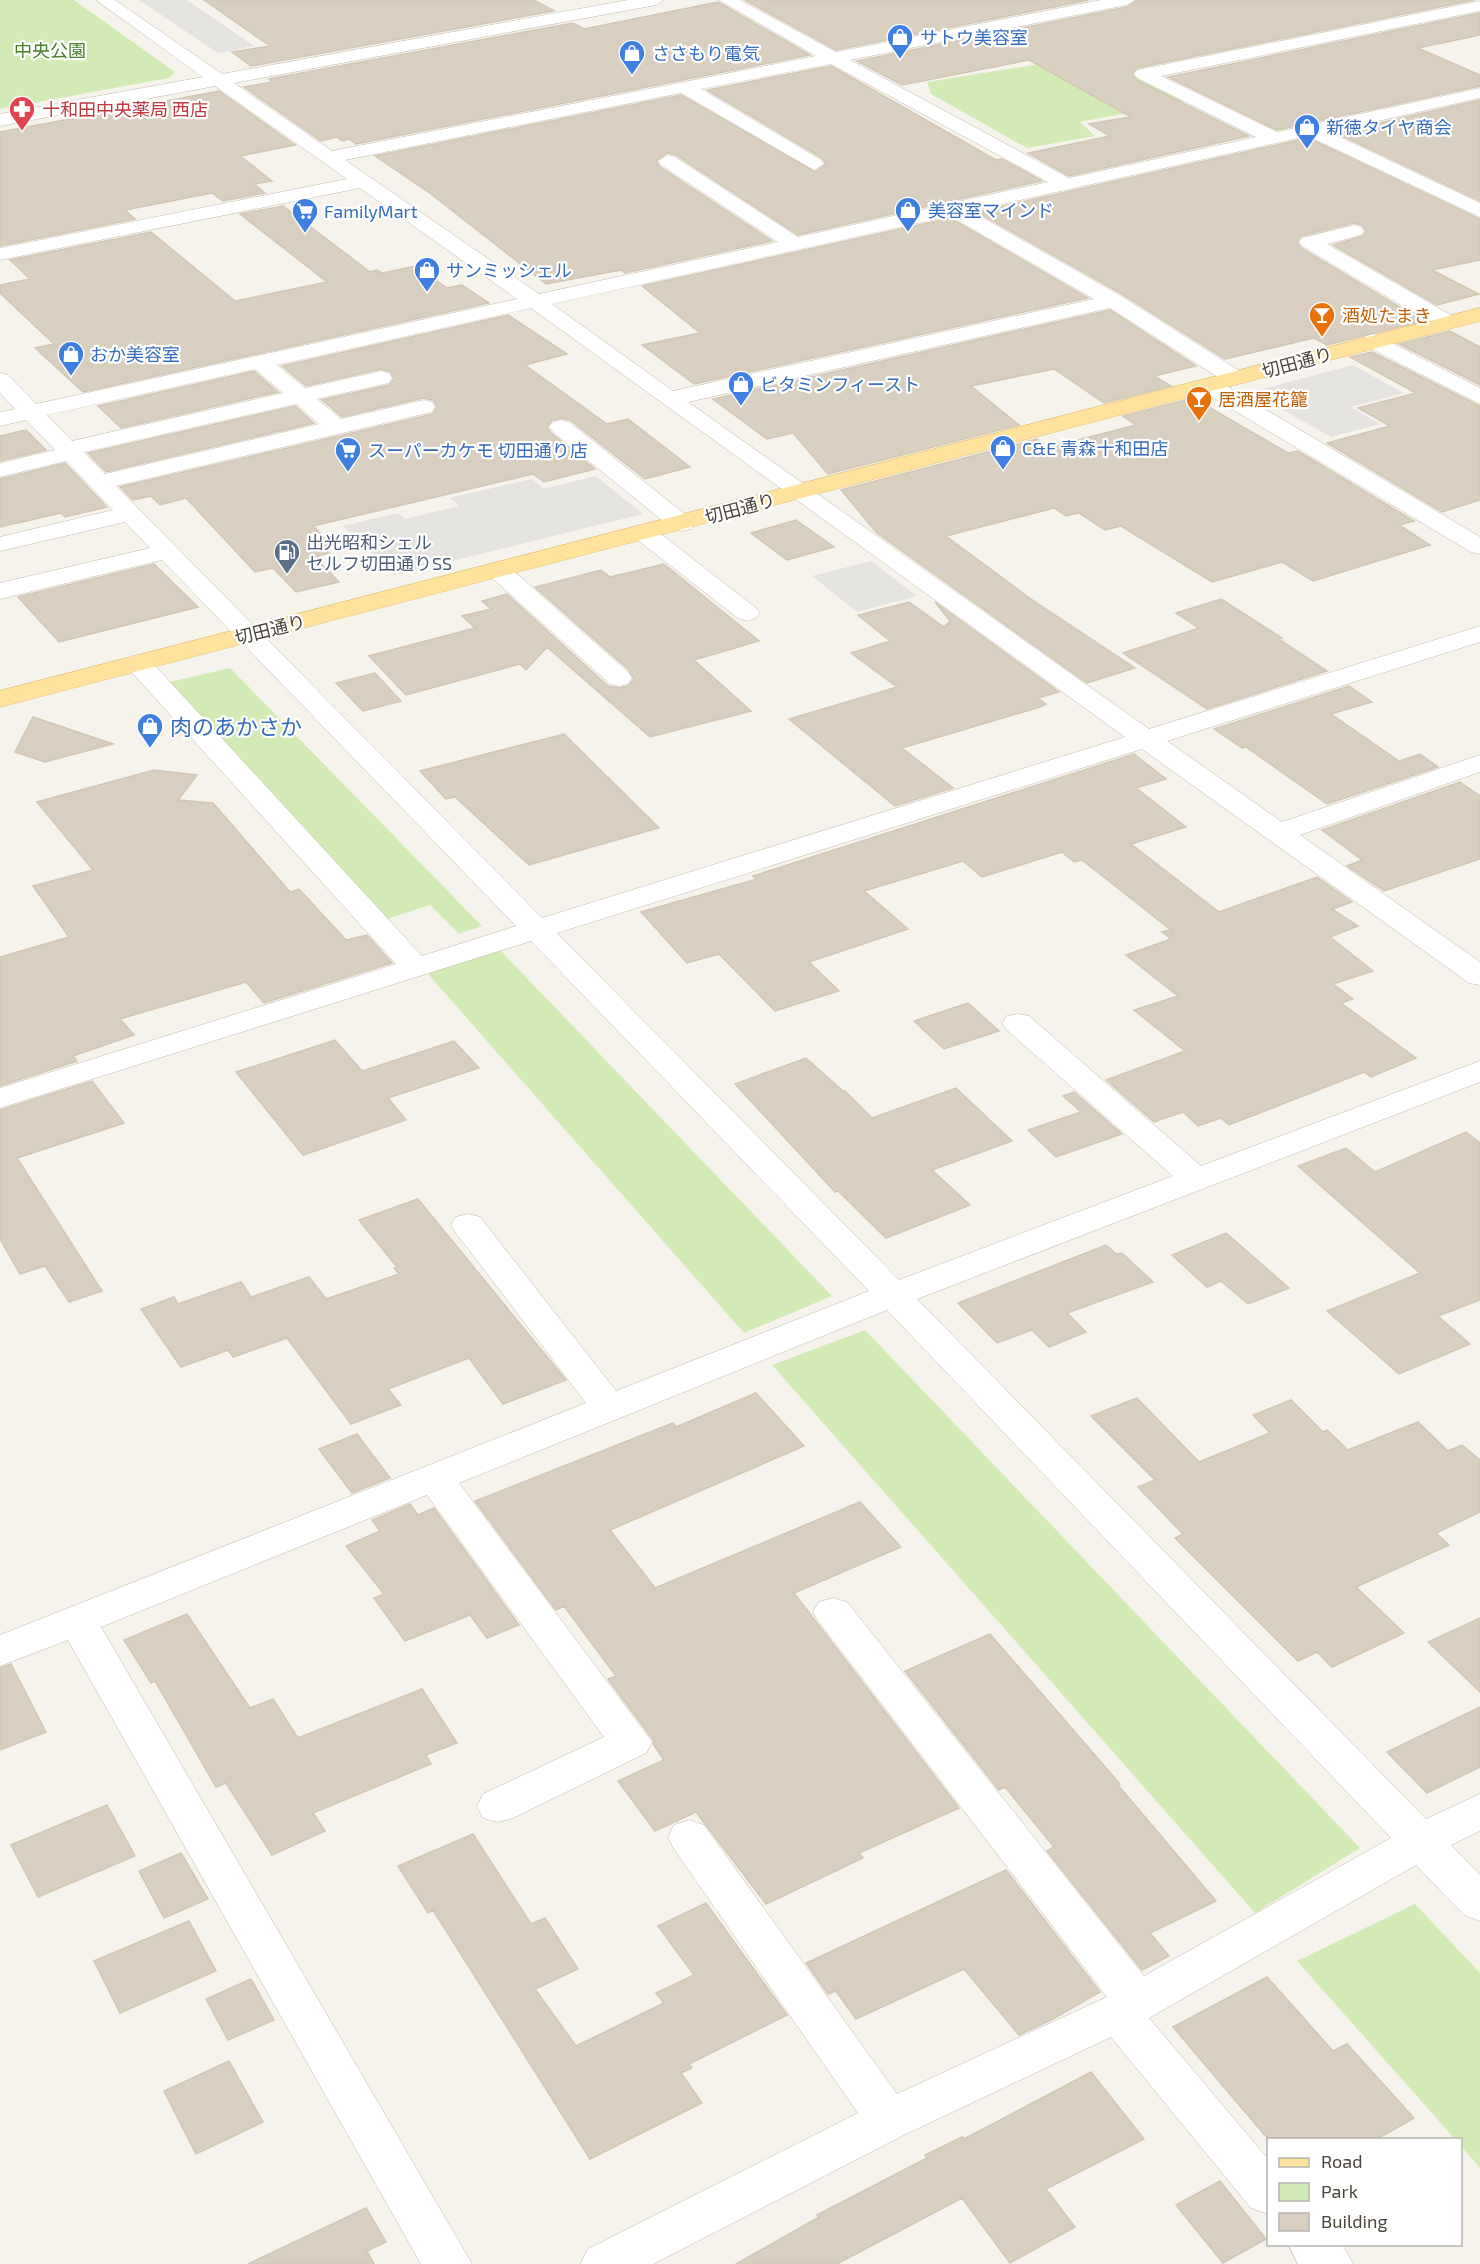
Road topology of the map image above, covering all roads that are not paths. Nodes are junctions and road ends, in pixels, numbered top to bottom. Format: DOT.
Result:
graph roads {
  1 [pos="104,0"];
  2 [pos="656,0"];
  3 [pos="726,0"];
  4 [pos="1127,0"];
  5 [pos="1468,0"];
  6 [pos="1480,5"];
  7 [pos="832,58"];
  8 [pos="219,81"];
  9 [pos="684,87"];
  10 [pos="1480,93"];
  11 [pos="0,120"];
  12 [pos="1310,130"];
  13 [pos="1274,138"];
  14 [pos="329,157"];
  15 [pos="668,161"];
  16 [pos="814,164"];
  17 [pos="361,182"];
  18 [pos="1066,184"];
  19 [pos="953,209"];
  20 [pos="1480,211"];
  21 [pos="1354,231"];
  22 [pos="795,244"];
  23 [pos="0,254"];
  24 [pos="1113,301"];
  25 [pos="536,302"];
  26 [pos="1480,314"];
  27 [pos="1446,322"];
  28 [pos="1374,341"];
  29 [pos="258,361"];
  30 [pos="381,378"];
  31 [pos="1235,378"];
  32 [pos="0,380"];
  33 [pos="1210,386"];
  34 [pos="299,396"];
  35 [pos="1480,397"];
  36 [pos="669,399"];
  37 [pos="424,407"];
  38 [pos="30,412"];
  39 [pos="0,419"];
  40 [pos="561,426"];
  41 [pos="336,427"];
  42 [pos="69,451"];
  43 [pos="0,470"];
  44 [pos="100,482"];
  45 [pos="799,493"];
  46 [pos="131,513"];
  47 [pos="682,524"];
  48 [pos="644,533"];
  49 [pos="0,544"];
  50 [pos="1480,548"];
  51 [pos="168,551"];
  52 [pos="499,571"];
  53 [pos="0,591"];
  54 [pos="747,613"];
  55 [pos="1480,634"];
  56 [pos="249,635"];
  57 [pos="138,663"];
  58 [pos="619,678"];
  59 [pos="0,699"];
  60 [pos="1148,739"];
  61 [pos="1480,763"];
  62 [pos="1279,833"];
  63 [pos="534,930"];
  64 [pos="416,967"];
  65 [pos="1480,976"];
  66 [pos="1018,1023"];
  67 [pos="1480,1071"];
  68 [pos="0,1098"];
  69 [pos="1196,1179"];
  70 [pos="468,1225"];
  71 [pos="892,1294"];
  72 [pos="609,1408"];
  73 [pos="435,1478"];
  74 [pos="833,1612"];
  75 [pos="77,1621"];
  76 [pos="0,1651"];
  77 [pos="498,1806"];
  78 [pos="1480,1811"];
  79 [pos="689,1837"];
  80 [pos="1420,1842"];
  81 [pos="1480,1903"];
  82 [pos="1127,2007"];
  83 [pos="889,2120"];
  84 [pos="1267,2190"];
  85 [pos="1314,2246"];
  86 [pos="447,2264"];
  87 [pos="605,2264"];
  88 [pos="1328,2264"];
  1 -- 8 [label="street"];
  2 -- 8 [label="street"];
  3 -- 7 [label="street"];
  4 -- 7 [label="street"];
  5 -- 6 [label="street"];
  6 -- 13 [label="street"];
  7 -- 9 [label="street"];
  7 -- 18 [label="street"];
  8 -- 11 [label="street"];
  8 -- 14 [label="street"];
  9 -- 14 [label="street"];
  9 -- 16 [label="street"];
  10 -- 12 [label="street"];
  12 -- 13 [label="street"];
  12 -- 20 [label="street"];
  13 -- 18 [label="street"];
  14 -- 17 [label="street"];
  15 -- 22 [label="street"];
  17 -- 23 [label="street"];
  17 -- 25 [label="street"];
  18 -- 19 [label="street"];
  19 -- 22 [label="street"];
  19 -- 24 [label="street"];
  21 -- 27 [label="street"];
  22 -- 25 [label="street"];
  24 -- 31 [label="street"];
  24 -- 36 [label="street"];
  25 -- 29 [label="street"];
  25 -- 36 [label="street"];
  26 -- 27 [label="main road, 切田通り"];
  27 -- 28 [label="main road, 切田通り"];
  28 -- 31 [label="main road, 切田通り"];
  28 -- 35 [label="street"];
  29 -- 34 [label="street"];
  29 -- 38 [label="street"];
  30 -- 34 [label="street"];
  31 -- 33 [label="main road, 切田通り"];
  32 -- 38 [label="street"];
  33 -- 45 [label="main road, 切田通り"];
  33 -- 50 [label="street"];
  34 -- 41 [label="street"];
  34 -- 42 [label="street"];
  36 -- 45 [label="street"];
  37 -- 41 [label="street"];
  38 -- 39 [label="street"];
  38 -- 42 [label="street"];
  40 -- 47 [label="street"];
  41 -- 44 [label="street"];
  42 -- 43 [label="street"];
  42 -- 44 [label="street"];
  44 -- 46 [label="street"];
  45 -- 47 [label="main road, 切田通り"];
  45 -- 60 [label="street"];
  46 -- 49 [label="street"];
  46 -- 51 [label="street"];
  47 -- 48 [label="main road, 切田通り"];
  48 -- 52 [label="main road, 切田通り"];
  48 -- 54 [label="street"];
  51 -- 53 [label="street"];
  51 -- 56 [label="street"];
  52 -- 56 [label="main road, 切田通り"];
  52 -- 58 [label="street"];
  55 -- 60 [label="street"];
  56 -- 57 [label="main road, 切田通り"];
  56 -- 63 [label="street"];
  57 -- 59 [label="main road, 切田通り"];
  57 -- 64 [label="street"];
  60 -- 62 [label="street"];
  60 -- 63 [label="street"];
  61 -- 62 [label="street"];
  62 -- 65 [label="street"];
  63 -- 64 [label="street"];
  63 -- 71 [label="street"];
  64 -- 68 [label="street"];
  66 -- 69 [label="street"];
  67 -- 69 [label="street"];
  69 -- 71 [label="street"];
  70 -- 72 [label="street"];
  71 -- 72 [label="street"];
  71 -- 80 [label="street"];
  72 -- 73 [label="street"];
  73 -- 75 [label="street"];
  73 -- 77 [label="street"];
  74 -- 82 [label="street"];
  75 -- 76 [label="street"];
  75 -- 86 [label="street"];
  78 -- 80 [label="street"];
  79 -- 83 [label="street"];
  80 -- 81 [label="street"];
  80 -- 82 [label="street"];
  82 -- 83 [label="street"];
  82 -- 84 [label="street"];
  83 -- 87 [label="street"];
  85 -- 88 [label="street"];
}
